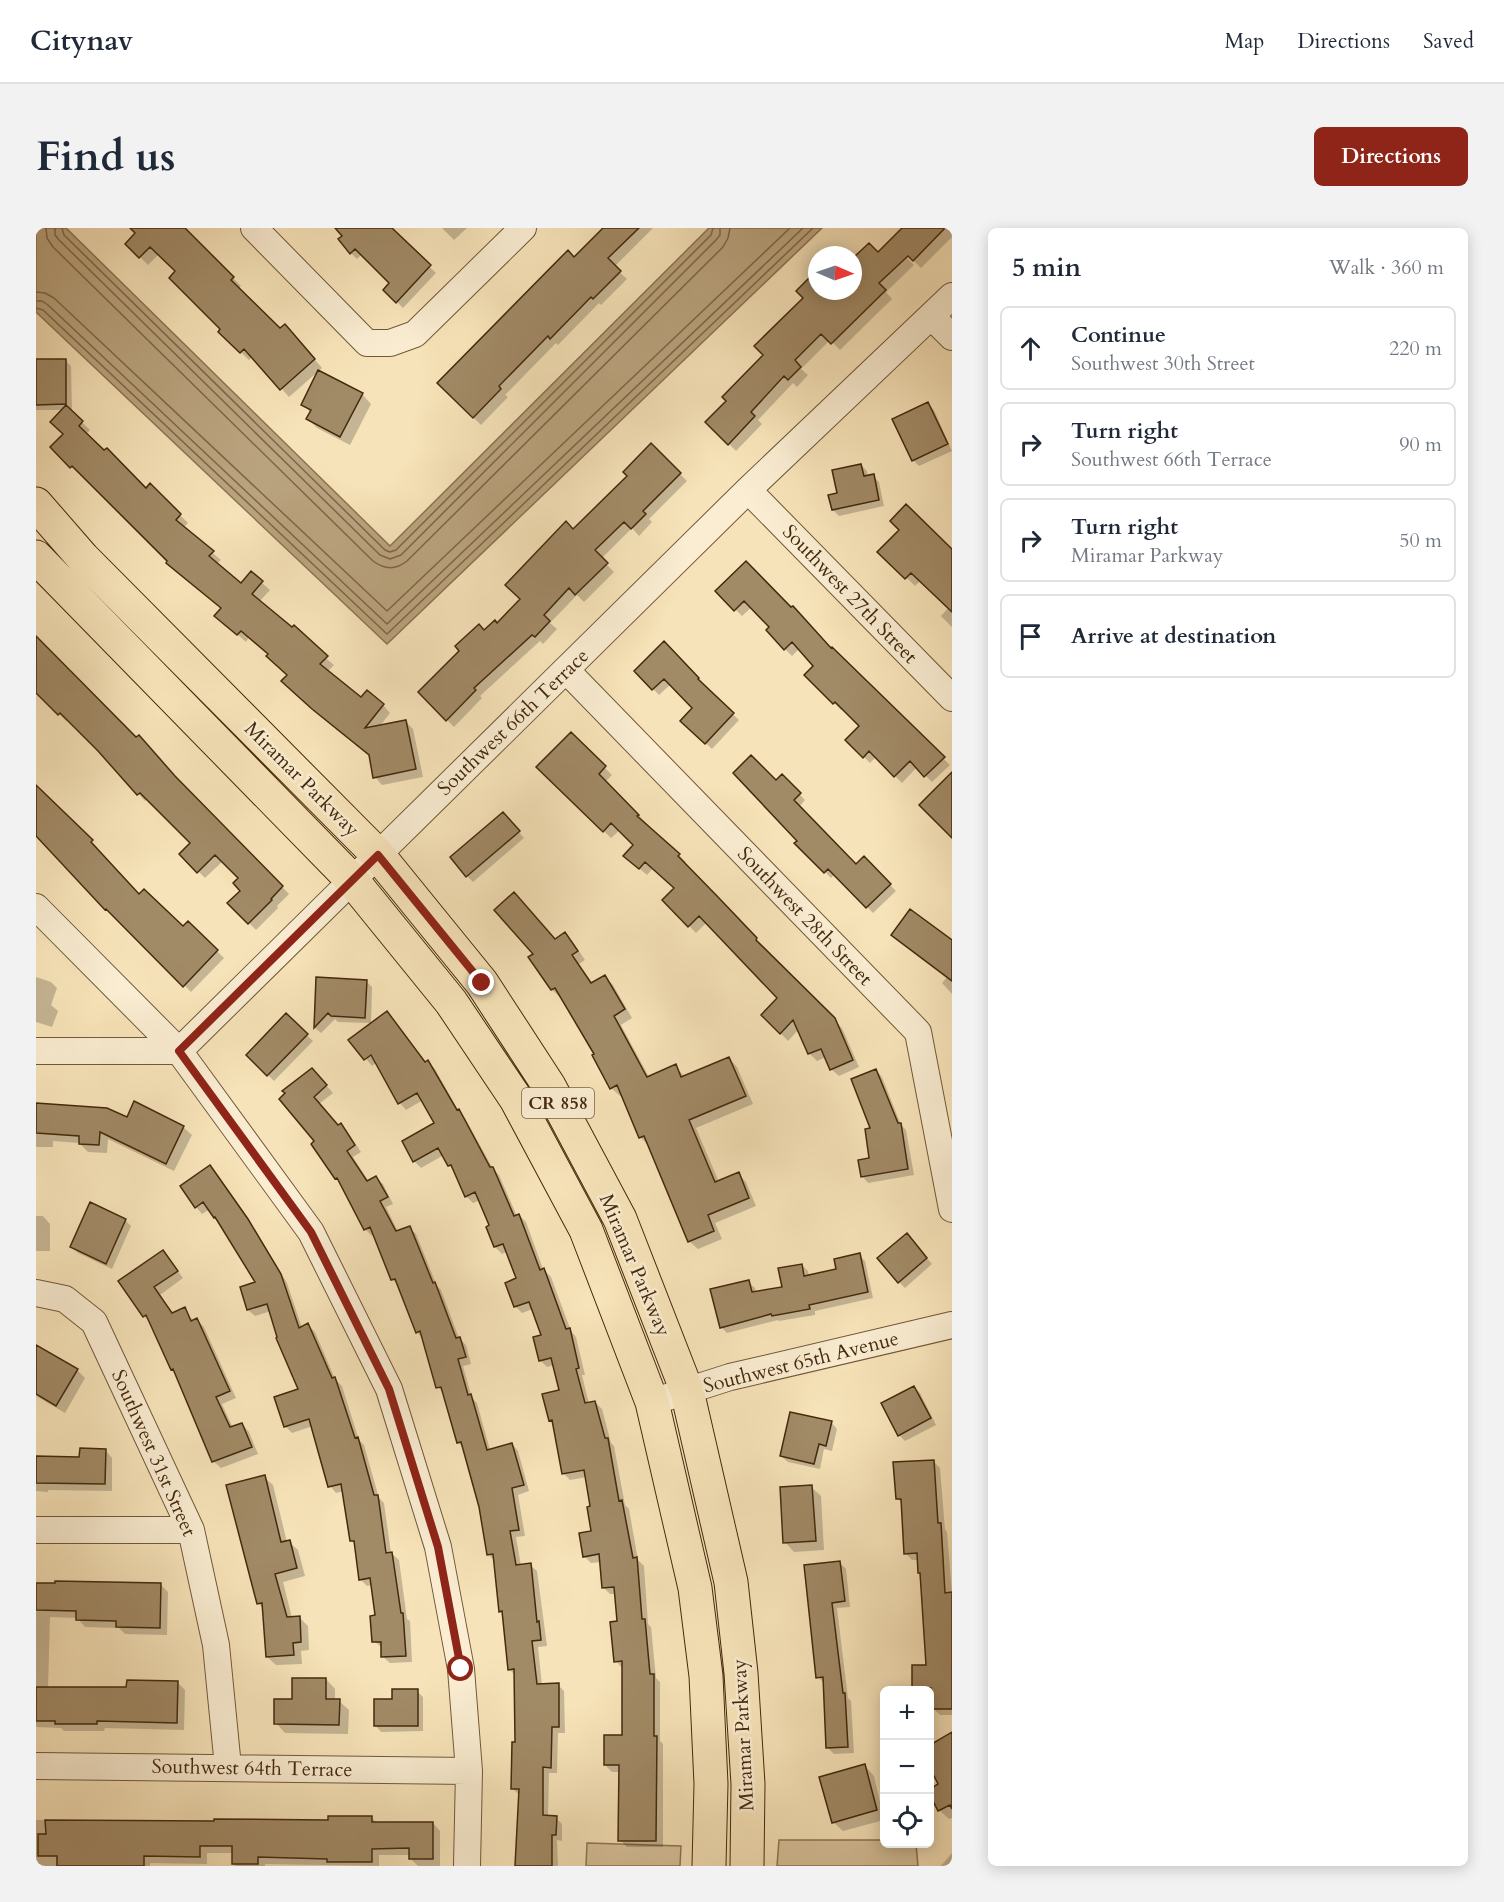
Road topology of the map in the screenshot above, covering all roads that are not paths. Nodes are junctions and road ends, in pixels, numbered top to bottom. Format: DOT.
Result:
graph roads {
  1 [pos="254,228"];
  2 [pos="523,228"];
  3 [pos="952,296"];
  4 [pos="931,316"];
  5 [pos="952,337"];
  6 [pos="748,490"];
  7 [pos="36,504"];
  8 [pos="36,557"];
  9 [pos="566,670"];
  10 [pos="952,698"];
  11 [pos="378,855"];
  12 [pos="352,880"];
  13 [pos="36,907"];
  14 [pos="179,1051"];
  15 [pos="36,1052"];
  16 [pos="952,1209"];
  17 [pos="36,1293"];
  18 [pos="952,1325"];
  19 [pos="687,1391"];
  20 [pos="652,1402"];
  21 [pos="36,1530"];
  22 [pos="191,1530"];
  23 [pos="36,1766"];
  24 [pos="228,1767"];
  25 [pos="469,1771"];
  26 [pos="466,1866"];
  27 [pos="710,1866"];
  28 [pos="747,1866"];
  1 -- 2 [label="street"];
  3 -- 4 [label="street, Southwest 66th Terrace"];
  4 -- 5 [label="street"];
  4 -- 6 [label="street, Southwest 66th Terrace"];
  6 -- 9 [label="street, Southwest 66th Terrace"];
  6 -- 10 [label="street, Southwest 27th Street"];
  7 -- 11 [label="main road, Miramar Parkway / CR 858"];
  8 -- 12 [label="main road, Miramar Parkway / CR 858"];
  9 -- 11 [label="street, Southwest 66th Terrace"];
  9 -- 16 [label="street, Southwest 28th Street"];
  11 -- 12 [label="street, Southwest 66th Terrace"];
  11 -- 19 [label="main road, Miramar Parkway / CR 858"];
  12 -- 14 [label="street, Southwest 66th Terrace"];
  12 -- 20 [label="main road, Miramar Parkway / CR 858"];
  13 -- 14 [label="street"];
  14 -- 15 [label="street"];
  14 -- 25 [label="street"];
  17 -- 22 [label="street, Southwest 31st Street"];
  18 -- 19 [label="street, Southwest 65th Avenue"];
  19 -- 20 [label="street, Southwest 65th Avenue"];
  19 -- 28 [label="main road, Miramar Parkway / CR 858"];
  20 -- 27 [label="main road, Miramar Parkway / CR 858"];
  21 -- 22 [label="street"];
  22 -- 24 [label="street, Southwest 31st Street"];
  23 -- 24 [label="street, Southwest 64th Terrace"];
  24 -- 25 [label="street, Southwest 64th Terrace"];
  25 -- 26 [label="street"];
}
